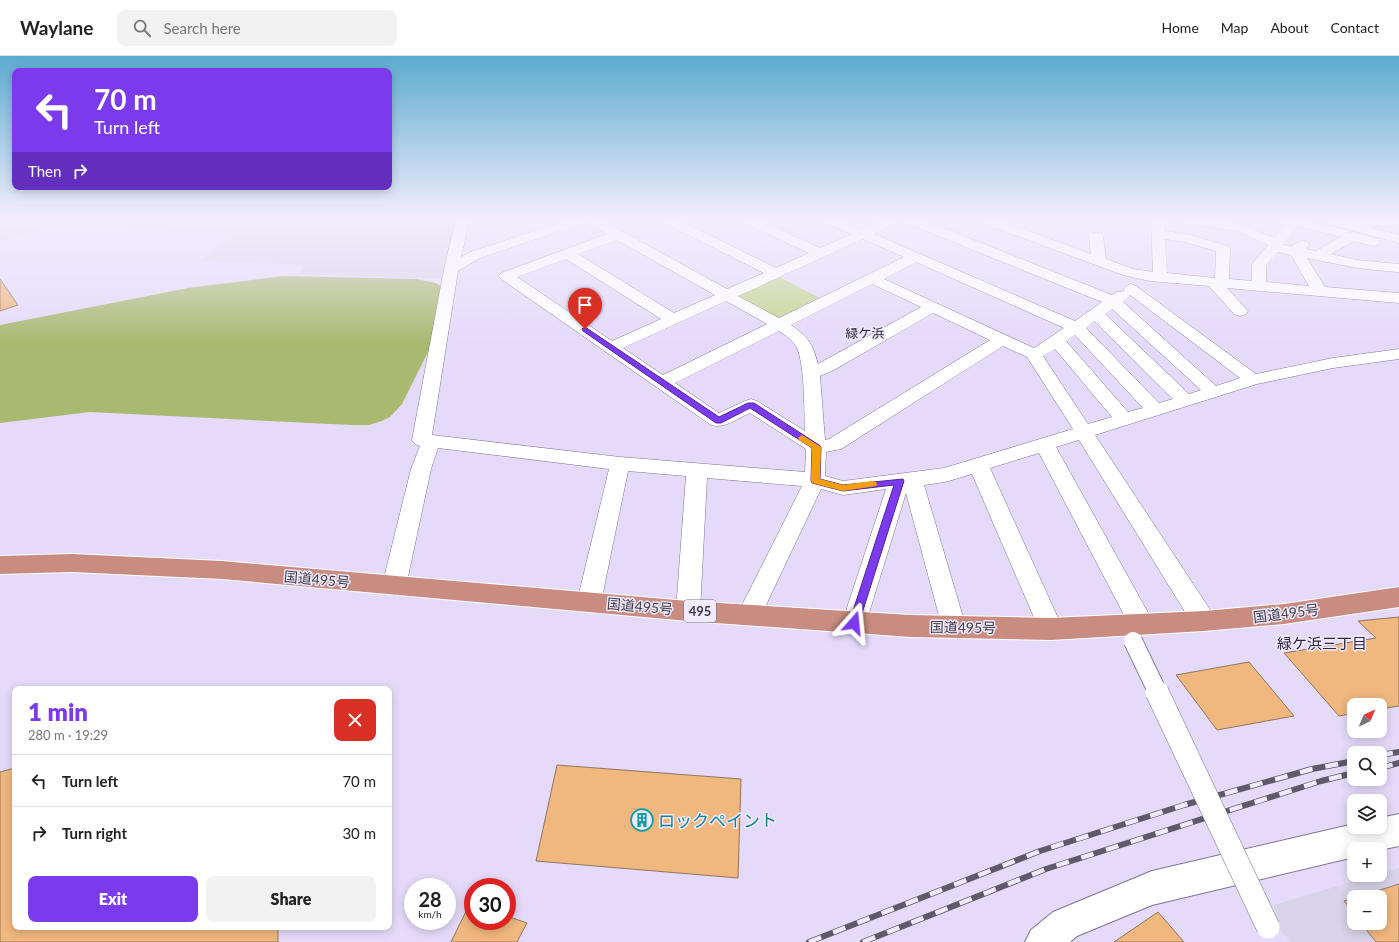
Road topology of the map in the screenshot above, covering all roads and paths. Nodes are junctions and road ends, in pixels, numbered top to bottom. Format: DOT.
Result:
graph roads {
  1 [pos="453,260"];
  2 [pos="466,260"];
  3 [pos="547,260"];
  4 [pos="578,260"];
  5 [pos="664,260"];
  6 [pos="750,260"];
  7 [pos="803,260"];
  8 [pos="909,260"];
  9 [pos="924,260"];
  10 [pos="1012,260"];
  11 [pos="1095,260"];
  12 [pos="1160,260"];
  13 [pos="1221,260"];
  14 [pos="1262,260"];
  15 [pos="1306,260"];
  16 [pos="1339,260"];
  17 [pos="1099,262"];
  18 [pos="1357,264"];
  19 [pos="1398,267"];
  20 [pos="451,269"];
  21 [pos="775,273"];
  22 [pos="1143,276"];
  23 [pos="1160,276"];
  24 [pos="873,279"];
  25 [pos="1218,283"];
  26 [pos="1259,285"];
  27 [pos="1131,289"];
  28 [pos="1320,291"];
  29 [pos="726,295"];
  30 [pos="1380,296"];
  31 [pos="1399,298"];
  32 [pos="1113,301"];
  33 [pos="933,307"];
  34 [pos="1240,311"];
  35 [pos="1096,314"];
  36 [pos="672,319"];
  37 [pos="778,324"];
  38 [pos="1076,327"];
  39 [pos="1002,340"];
  40 [pos="1056,341"];
  41 [pos="611,347"];
  42 [pos="1033,354"];
  43 [pos="1399,354"];
  44 [pos="811,372"];
  45 [pos="1253,380"];
  46 [pos="663,382"];
  47 [pos="1213,392"];
  48 [pos="1184,400"];
  49 [pos="1156,410"];
  50 [pos="1124,419"];
  51 [pos="1084,432"];
  52 [pos="431,441"];
  53 [pos="1044,444"];
  54 [pos="816,447"];
  55 [pos="620,464"];
  56 [pos="979,466"];
  57 [pos="697,470"];
  58 [pos="815,480"];
  59 [pos="906,480"];
  60 [pos="0,565"];
  61 [pos="394,586"];
  62 [pos="1399,597"];
  63 [pos="589,602"];
  64 [pos="688,611"];
  65 [pos="749,615"];
  66 [pos="1204,621"];
  67 [pos="854,623"];
  68 [pos="954,627"];
  69 [pos="1051,629"];
  70 [pos="1138,633"];
  71 [pos="1399,830"];
  72 [pos="1268,927"];
  73 [pos="1043,942"];
  1 -- 20 [label="street"];
  2 -- 20 [label="street"];
  3 -- 41 [label="street"];
  4 -- 36 [label="street"];
  5 -- 29 [label="street"];
  6 -- 21 [label="street"];
  7 -- 21 [label="street"];
  8 -- 24 [label="street"];
  9 -- 38 [label="street"];
  10 -- 32 [label="street"];
  11 -- 17 [label="street"];
  12 -- 23 [label="street"];
  13 -- 25 [label="street"];
  14 -- 26 [label="street"];
  15 -- 28 [label="street"];
  16 -- 18 [label="street"];
  17 -- 22 [label="street"];
  18 -- 19 [label="street"];
  18 -- 30 [label="street"];
  20 -- 52 [label="street"];
  21 -- 29 [label="street"];
  22 -- 23 [label="street"];
  22 -- 27 [label="street"];
  23 -- 25 [label="street"];
  24 -- 33 [label="street"];
  24 -- 37 [label="street"];
  25 -- 26 [label="street"];
  25 -- 34 [label="street"];
  26 -- 28 [label="street"];
  27 -- 32 [label="street"];
  27 -- 45 [label="street"];
  28 -- 30 [label="street"];
  29 -- 36 [label="street"];
  29 -- 37 [label="street"];
  30 -- 31 [label="street"];
  32 -- 35 [label="street"];
  32 -- 47 [label="street"];
  33 -- 39 [label="street"];
  33 -- 44 [label="street"];
  35 -- 38 [label="street"];
  35 -- 48 [label="street"];
  36 -- 41 [label="street"];
  37 -- 44 [label="street"];
  37 -- 46 [label="street"];
  38 -- 40 [label="street"];
  38 -- 49 [label="street"];
  39 -- 42 [label="street"];
  39 -- 54 [label="street"];
  40 -- 42 [label="street"];
  40 -- 50 [label="street"];
  41 -- 46 [label="street"];
  42 -- 51 [label="street"];
  43 -- 45 [label="street"];
  44 -- 54 [label="street"];
  45 -- 47 [label="street"];
  46 -- 54 [label="street"];
  47 -- 48 [label="street"];
  48 -- 49 [label="street"];
  49 -- 50 [label="street"];
  50 -- 51 [label="street"];
  51 -- 53 [label="street"];
  51 -- 66 [label="street"];
  52 -- 55 [label="street"];
  52 -- 61 [label="street"];
  53 -- 56 [label="street"];
  53 -- 70 [label="street"];
  54 -- 58 [label="street"];
  55 -- 57 [label="street"];
  55 -- 63 [label="street"];
  56 -- 59 [label="street"];
  56 -- 69 [label="street"];
  57 -- 58 [label="street"];
  57 -- 64 [label="street"];
  58 -- 59 [label="street"];
  58 -- 65 [label="street"];
  59 -- 67 [label="street"];
  59 -- 68 [label="street"];
  60 -- 61 [label="highway, 国道495号 / 495"];
  61 -- 63 [label="highway, 国道495号 / 495"];
  62 -- 66 [label="highway, 国道495号 / 495"];
  63 -- 64 [label="highway, 国道495号 / 495"];
  64 -- 65 [label="highway, 国道495号 / 495"];
  65 -- 67 [label="highway, 国道495号 / 495"];
  66 -- 70 [label="highway, 国道495号 / 495"];
  67 -- 68 [label="highway, 国道495号 / 495"];
  68 -- 69 [label="highway, 国道495号 / 495"];
  69 -- 70 [label="highway, 国道495号 / 495"];
  70 -- 72 [label="street, bridge"];
  71 -- 73 [label="street"];
}
